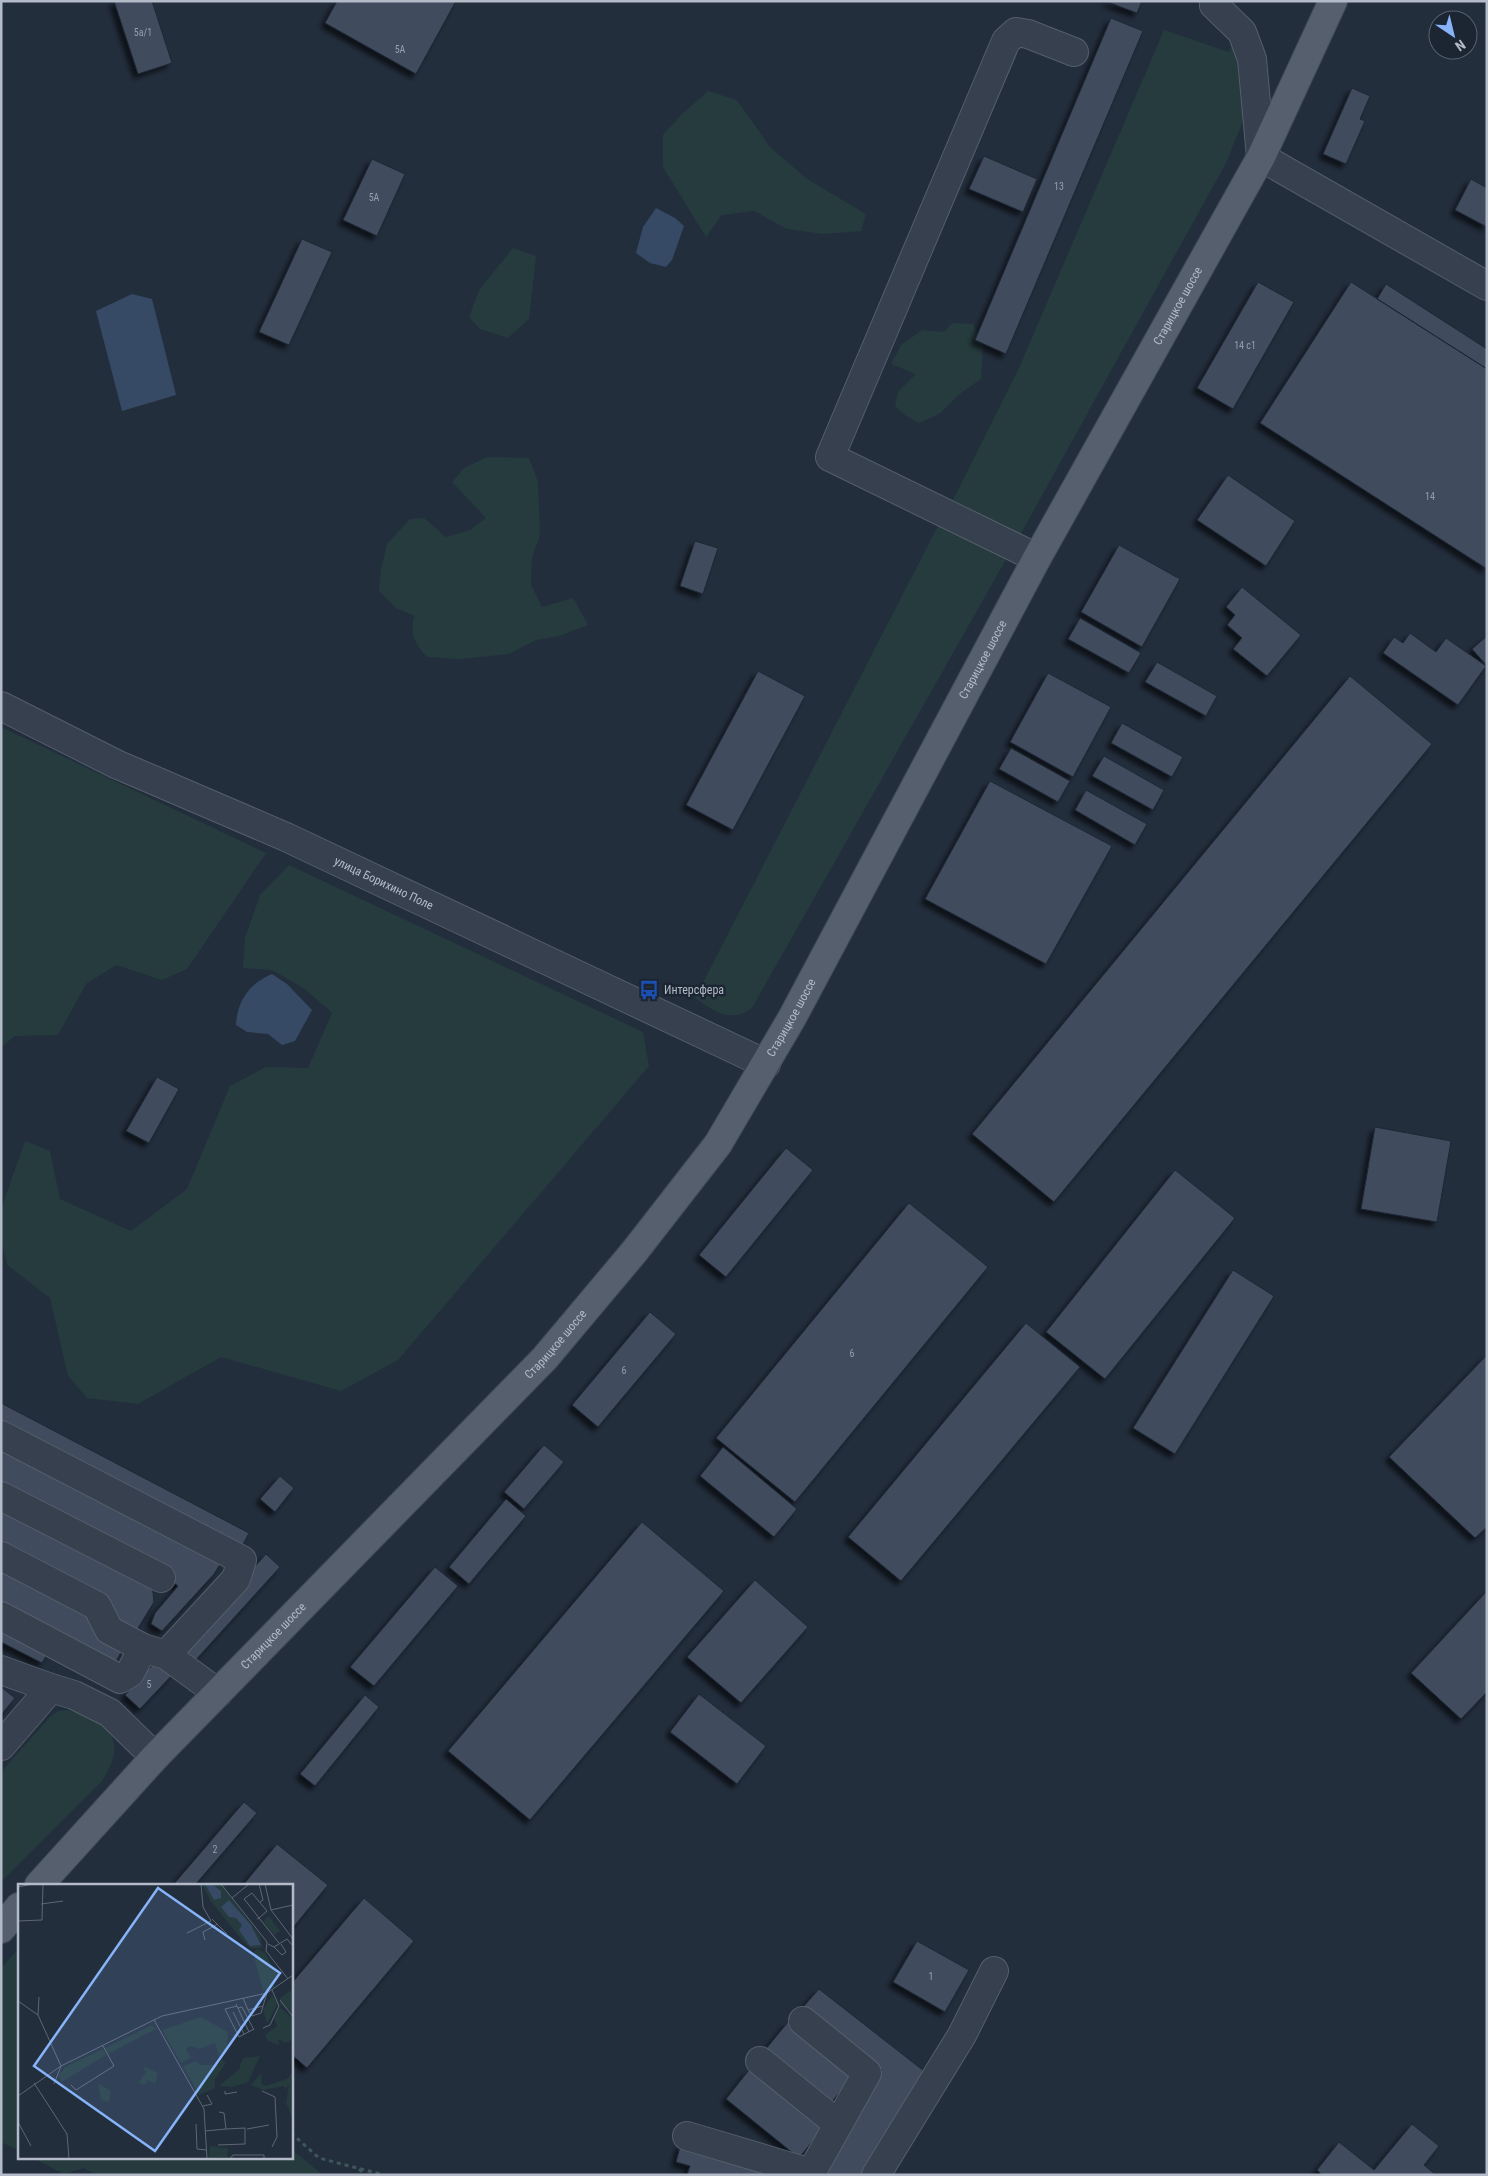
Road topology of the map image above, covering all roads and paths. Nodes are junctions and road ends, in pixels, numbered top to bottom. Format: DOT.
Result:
graph roads {
  1 [pos="1215,1"];
  2 [pos="1333,1"];
  3 [pos="1074,52"];
  4 [pos="1261,157"];
  5 [pos="1487,286"];
  6 [pos="1037,558"];
  7 [pos="1,706"];
  8 [pos="766,1064"];
  9 [pos="1,1435"];
  10 [pos="1,1496"];
  11 [pos="1,1556"];
  12 [pos="161,1578"];
  13 [pos="1,1616"];
  14 [pos="154,1651"];
  15 [pos="1,1670"];
  16 [pos="51,1688"];
  17 [pos="218,1693"];
  18 [pos="1,1746"];
  19 [pos="155,1757"];
  20 [pos="40,1884"];
  21 [pos="18,1908"];
  22 [pos="1,1928"];
  23 [pos="994,1971"];
  24 [pos="803,2021"];
  25 [pos="760,2061"];
  26 [pos="838,2124"];
  27 [pos="292,2134"];
  28 [pos="687,2136"];
  29 [pos="358,2168"];
  30 [pos="810,2174"];
  31 [pos="366,2175"];
  32 [pos="384,2175"];
  33 [pos="876,2175"];
  1 -- 4 [label="street"];
  2 -- 4 [label="main road, Старицкое шоссе"];
  3 -- 6 [label="street"];
  4 -- 5 [label="street"];
  4 -- 6 [label="main road, Старицкое шоссе"];
  6 -- 8 [label="main road, Старицкое шоссе"];
  7 -- 8 [label="street, улица Борихино Поле"];
  8 -- 17 [label="main road, Старицкое шоссе"];
  9 -- 14 [label="street"];
  10 -- 12 [label="street"];
  11 -- 14 [label="street"];
  13 -- 14 [label="street"];
  14 -- 17 [label="street"];
  15 -- 16 [label="street"];
  16 -- 18 [label="street"];
  16 -- 19 [label="street"];
  17 -- 19 [label="main road, Старицкое шоссе"];
  19 -- 20 [label="main road, Старицкое шоссе"];
  21 -- 22 [label="main road"];
  23 -- 33 [label="street"];
  24 -- 26 [label="street"];
  25 -- 26 [label="street"];
  26 -- 30 [label="street"];
  27 -- 29 [label="path"];
  28 -- 30 [label="street"];
  29 -- 31 [label="path"];
  29 -- 32 [label="path"];
}
